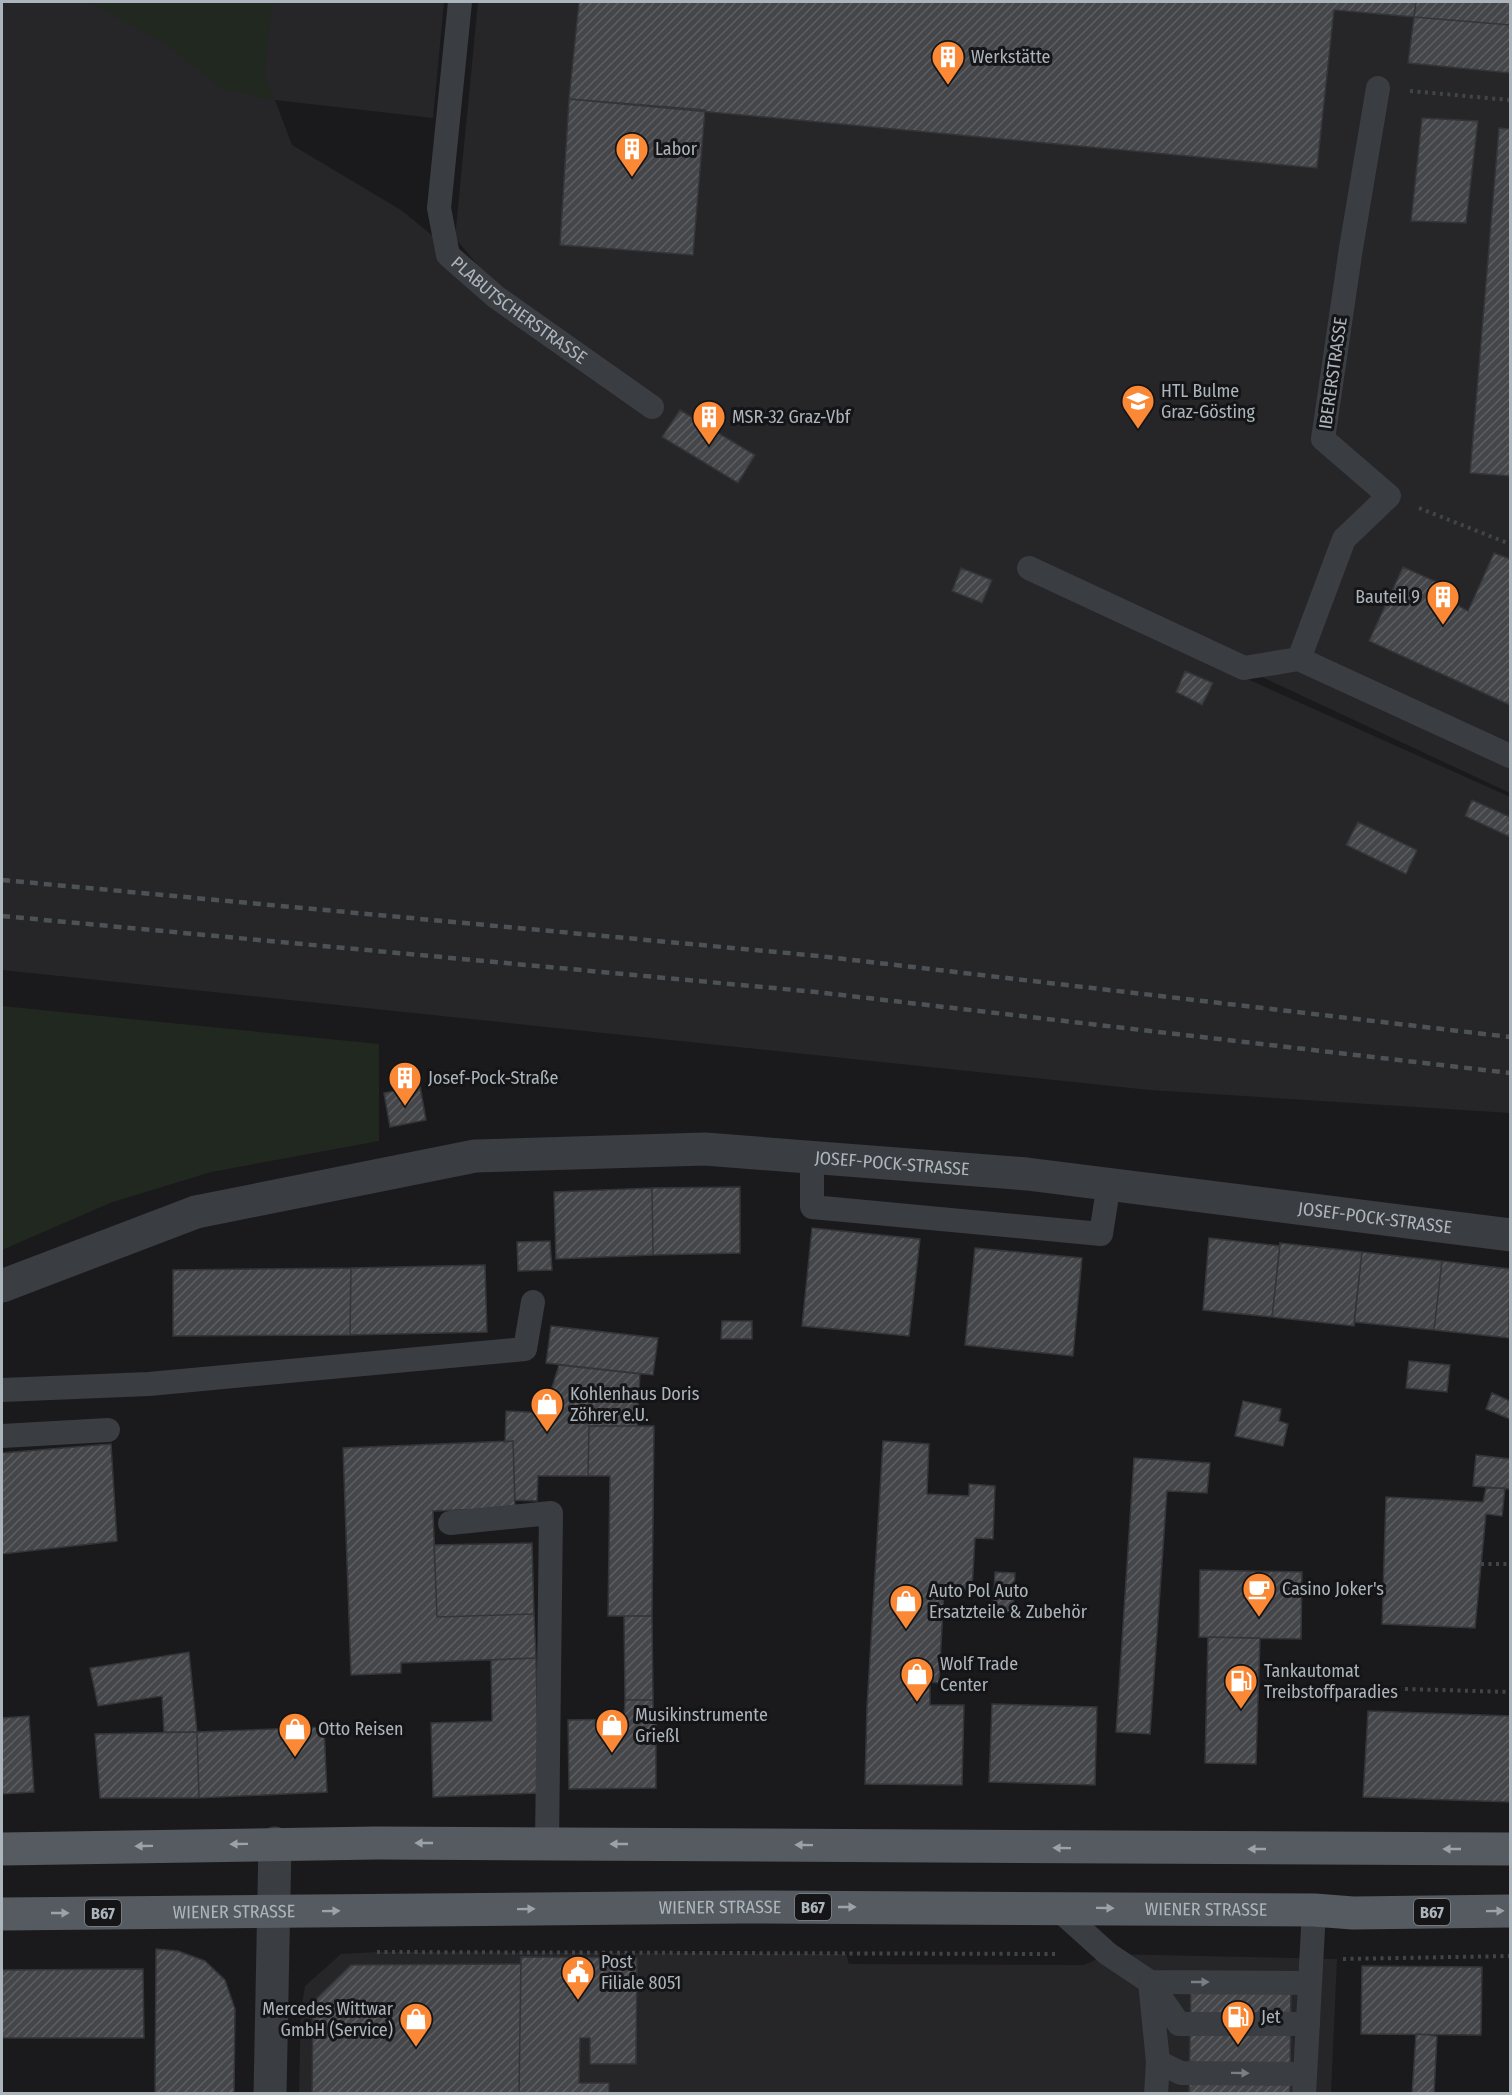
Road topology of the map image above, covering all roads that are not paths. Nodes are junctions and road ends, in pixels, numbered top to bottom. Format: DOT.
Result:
graph roads {
  1 [pos="460,2"];
  2 [pos="1378,88"];
  3 [pos="652,407"];
  4 [pos="1029,568"];
  5 [pos="1299,659"];
  6 [pos="1510,756"];
  7 [pos="812,1157"];
  8 [pos="1109,1183"];
  9 [pos="1510,1235"];
  10 [pos="2,1286"];
  11 [pos="532,1302"];
  12 [pos="2,1390"];
  13 [pos="108,1430"];
  14 [pos="2,1436"];
  15 [pos="450,1523"];
  16 [pos="275,1843"];
  17 [pos="547,1843"];
  18 [pos="2,1849"];
  19 [pos="1510,1849"];
  20 [pos="1057,1908"];
  21 [pos="1314,1910"];
  22 [pos="273,1911"];
  23 [pos="1510,1911"];
  24 [pos="2,1914"];
  25 [pos="1150,1982"];
  26 [pos="1310,1983"];
  27 [pos="1308,2024"];
  28 [pos="1158,2062"];
  29 [pos="1182,2083"];
  30 [pos="1305,2084"];
  31 [pos="270,2094"];
  32 [pos="1156,2094"];
  1 -- 3 [label="lane, PLABUTSCHERSTRASSE"];
  2 -- 5 [label="lane, IBERERSTRASSE"];
  4 -- 5 [label="lane"];
  5 -- 6 [label="lane"];
  7 -- 8 [label="street, JOSEF-POCK-STRASSE"];
  7 -- 8 [label="lane"];
  7 -- 10 [label="street, JOSEF-POCK-STRASSE"];
  8 -- 9 [label="street, JOSEF-POCK-STRASSE"];
  11 -- 12 [label="lane"];
  13 -- 14 [label="lane"];
  15 -- 17 [label="lane"];
  17 -- 16 [label="main road, one-way"];
  16 -- 18 [label="main road, one-way"];
  16 -- 22 [label="street"];
  19 -- 17 [label="main road, one-way"];
  20 -- 21 [label="main road, WIENER STRASSE / B67, one-way"];
  22 -- 20 [label="main road, WIENER STRASSE / B67, one-way"];
  20 -- 25 [label="lane"];
  21 -- 23 [label="main road, WIENER STRASSE / B67, one-way"];
  21 -- 26 [label="lane"];
  24 -- 22 [label="main road, WIENER STRASSE / B67, one-way"];
  22 -- 31 [label="street"];
  25 -- 26 [label="lane, one-way"];
  25 -- 27 [label="lane"];
  25 -- 28 [label="lane"];
  26 -- 27 [label="lane"];
  27 -- 30 [label="lane"];
  28 -- 29 [label="lane"];
  28 -- 32 [label="lane"];
  29 -- 30 [label="lane, one-way"];
}
